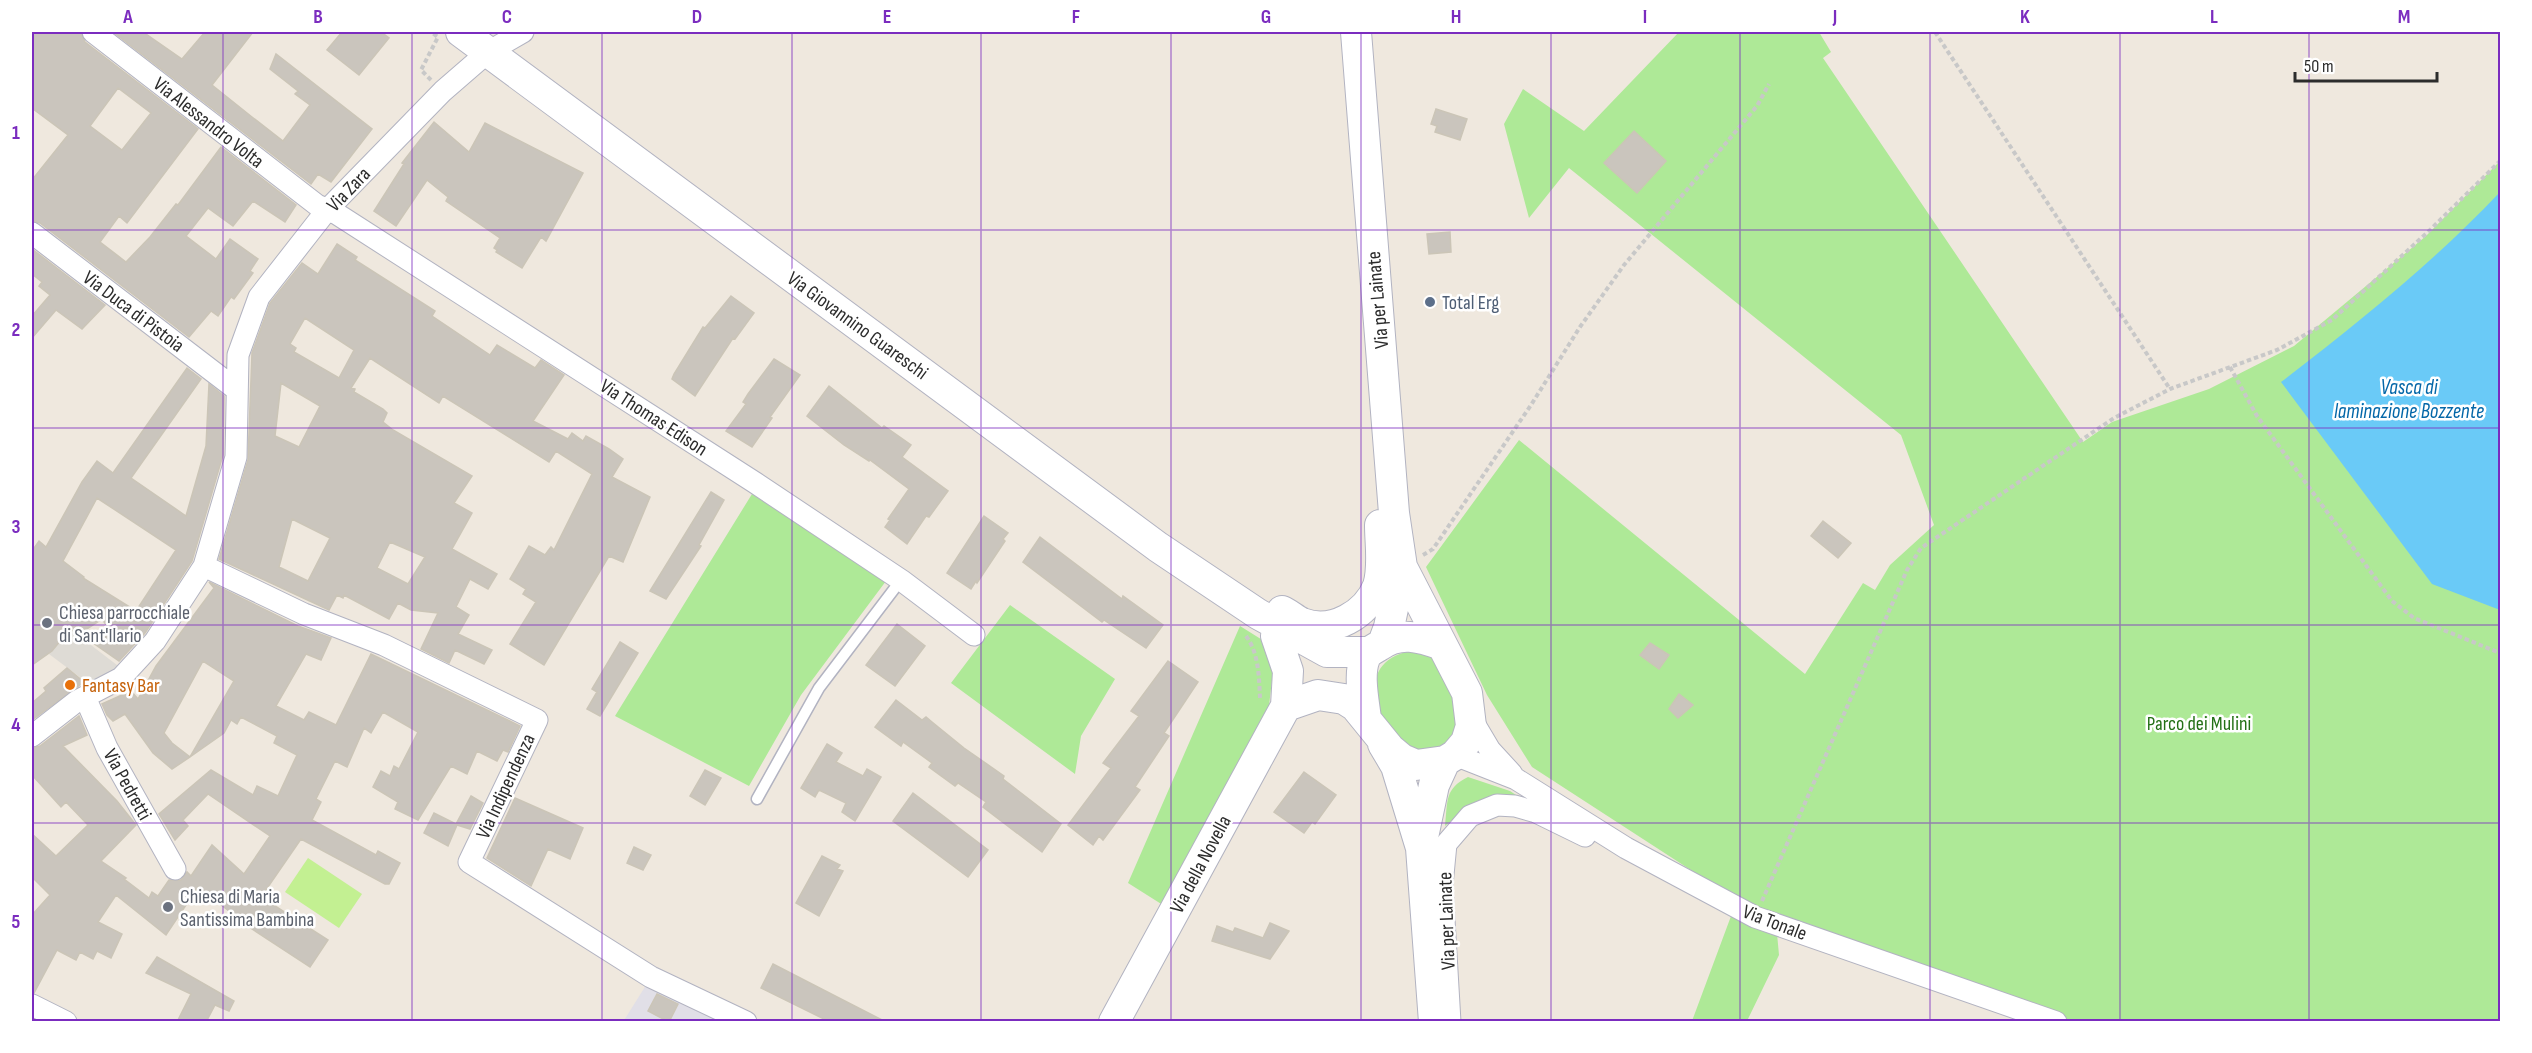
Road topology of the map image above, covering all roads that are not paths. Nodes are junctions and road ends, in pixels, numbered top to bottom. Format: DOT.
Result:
graph roads {
  1 [pos="93,32"];
  2 [pos="461,32"];
  3 [pos="523,32"];
  4 [pos="1356,32"];
  5 [pos="488,52"];
  6 [pos="327,210"];
  7 [pos="32,233"];
  8 [pos="1380,333"];
  9 [pos="237,390"];
  10 [pos="1158,547"];
  11 [pos="204,566"];
  12 [pos="1402,567"];
  13 [pos="901,580"];
  14 [pos="1259,628"];
  15 [pos="974,635"];
  16 [pos="1442,645"];
  17 [pos="1376,647"];
  18 [pos="1319,658"];
  19 [pos="85,697"];
  20 [pos="1278,699"];
  21 [pos="1344,699"];
  22 [pos="1471,718"];
  23 [pos="1372,727"];
  24 [pos="32,736"];
  25 [pos="1450,758"];
  26 [pos="1516,779"];
  27 [pos="757,798"];
  28 [pos="1421,848"];
  29 [pos="1626,848"];
  30 [pos="175,869"];
  31 [pos="32,1005"];
  32 [pos="66,1022"];
  33 [pos="746,1022"];
  34 [pos="1114,1022"];
  35 [pos="1434,1022"];
  36 [pos="1450,1022"];
  37 [pos="2055,1022"];
  1 -- 6 [label="street, Via Alessandro Volta"];
  2 -- 5 [label="street, Via Giovannino Guareschi"];
  3 -- 5 [label="street, Via Zara"];
  4 -- 8 [label="street, Via per Lainate"];
  5 -- 6 [label="street, Via Zara"];
  5 -- 10 [label="street, Via Giovannino Guareschi"];
  6 -- 9 [label="street, Via Zara"];
  6 -- 13 [label="street, Via Thomas Edison"];
  7 -- 9 [label="street, Via Duca di Pistoia"];
  8 -- 10 [label="street"];
  8 -- 12 [label="street, Via per Lainate"];
  9 -- 11 [label="street, Via Zara"];
  10 -- 14 [label="street, Via Giovannino Guareschi"];
  11 -- 19 [label="street, Via Zara"];
  11 -- 33 [label="street, Via Indipendenza"];
  12 -- 16 [label="street, Via per Lainate"];
  12 -- 17 [label="street, Via per Lainate"];
  13 -- 15 [label="street, Via Thomas Edison"];
  13 -- 27 [label="lane"];
  14 -- 18 [label="street, Via Giovannino Guareschi"];
  14 -- 20 [label="street"];
  16 -- 17 [label="street"];
  16 -- 22 [label="street"];
  17 -- 18 [label="street"];
  17 -- 23 [label="street"];
  18 -- 20 [label="street, Via della Novella"];
  18 -- 21 [label="street, Via per Lainate"];
  19 -- 24 [label="street, Via Zara"];
  19 -- 30 [label="street, Via Pedretti"];
  20 -- 21 [label="street"];
  20 -- 34 [label="street, Via della Novella"];
  21 -- 23 [label="street, Via per Lainate"];
  22 -- 25 [label="street"];
  22 -- 26 [label="street"];
  23 -- 25 [label="street, Via per Lainate"];
  23 -- 28 [label="street, Via per Lainate"];
  25 -- 26 [label="street"];
  25 -- 28 [label="street, Via per Lainate"];
  26 -- 29 [label="street, Via Tonale"];
  28 -- 35 [label="street, Via per Lainate"];
  29 -- 36 [label="street, Via per Lainate"];
  29 -- 37 [label="street, Via Tonale"];
  31 -- 32 [label="street"];
}
